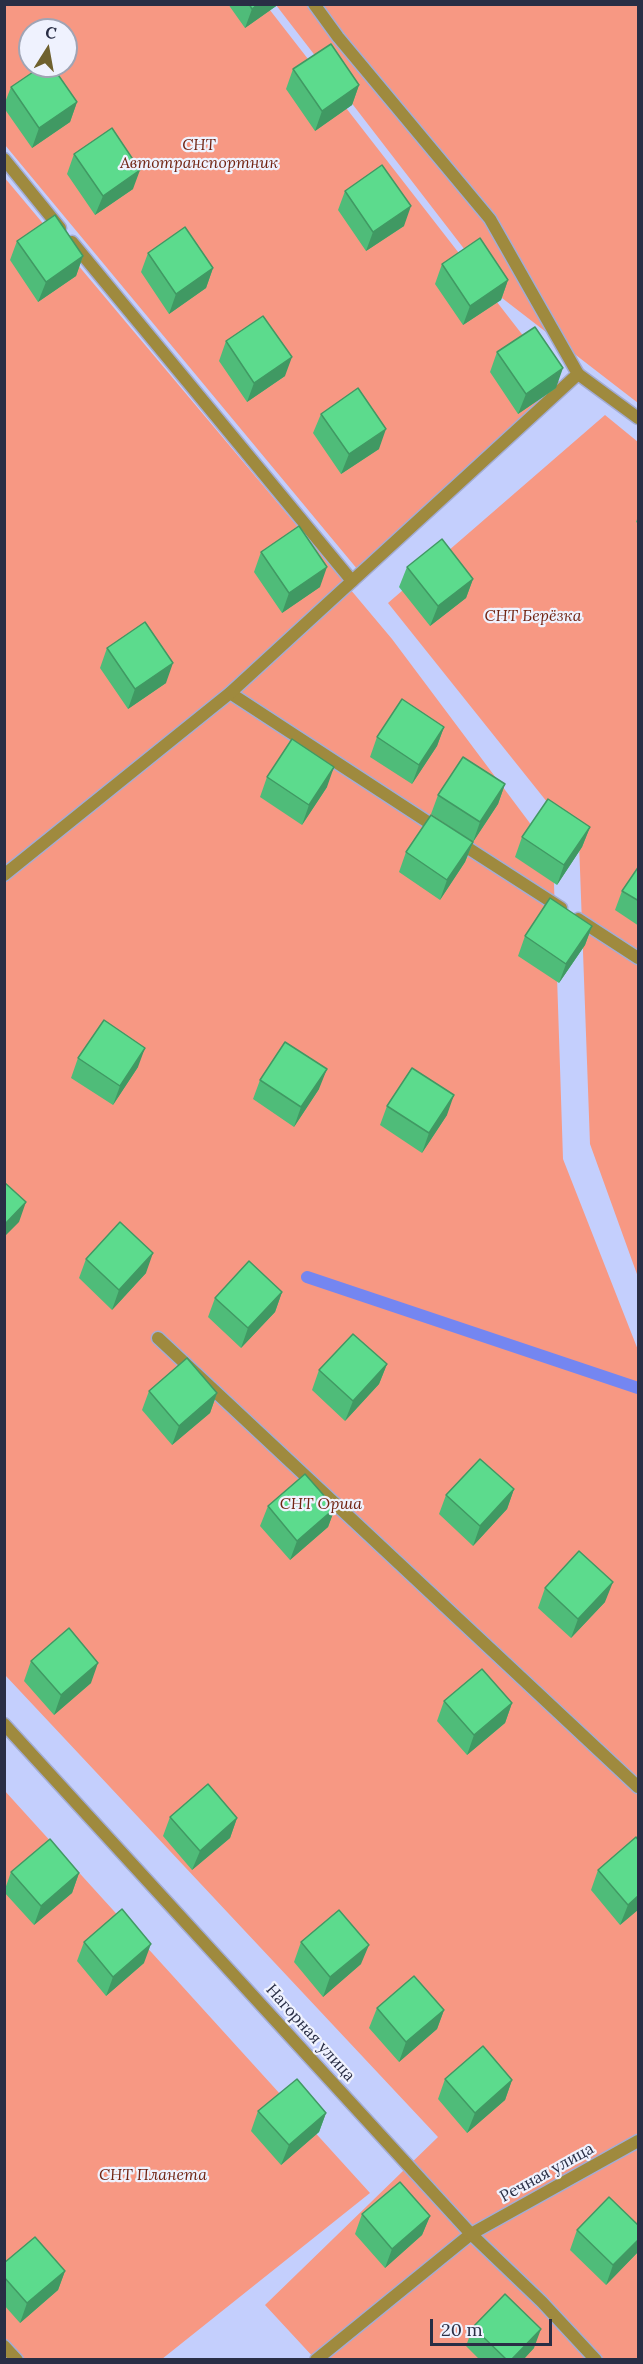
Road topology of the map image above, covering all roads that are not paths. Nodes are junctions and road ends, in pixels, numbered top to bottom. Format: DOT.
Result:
graph roads {
  1 [pos="314,4"];
  2 [pos="4,159"];
  3 [pos="578,374"];
  4 [pos="639,418"];
  5 [pos="352,581"];
  6 [pos="230,693"];
  7 [pos="4,875"];
  8 [pos="639,958"];
  9 [pos="158,1338"];
  10 [pos="4,1724"];
  11 [pos="639,1787"];
  12 [pos="639,2141"];
  13 [pos="471,2234"];
  14 [pos="4,2346"];
  15 [pos="17,2360"];
  16 [pos="316,2360"];
  17 [pos="596,2360"];
  1 -- 3 [label="street"];
  2 -- 5 [label="street"];
  3 -- 4 [label="street"];
  3 -- 5 [label="street"];
  5 -- 6 [label="street"];
  6 -- 7 [label="street"];
  6 -- 8 [label="street"];
  9 -- 11 [label="street"];
  10 -- 13 [label="street, Нагорная улица"];
  12 -- 13 [label="street, Речная улица"];
  13 -- 16 [label="street, Речная улица"];
  13 -- 17 [label="street, Нагорная улица"];
  14 -- 15 [label="street"];
}
